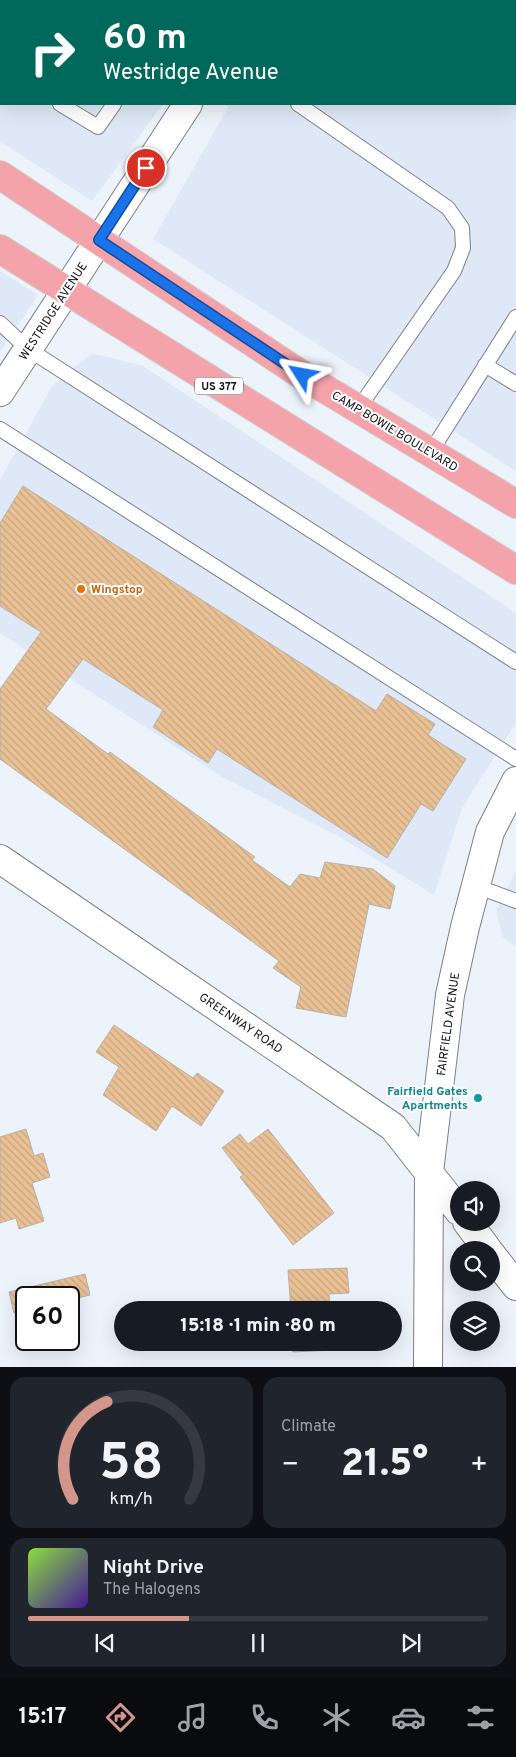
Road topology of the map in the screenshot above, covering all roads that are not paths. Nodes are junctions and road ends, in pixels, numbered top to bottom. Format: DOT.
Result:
graph roads {
  1 [pos="62,105"];
  2 [pos="113,105"];
  3 [pos="187,105"];
  4 [pos="299,105"];
  5 [pos="0,175"];
  6 [pos="99,240"];
  7 [pos="0,249"];
  8 [pos="66,291"];
  9 [pos="516,317"];
  10 [pos="0,323"];
  11 [pos="28,349"];
  12 [pos="485,365"];
  13 [pos="516,384"];
  14 [pos="0,392"];
  15 [pos="358,410"];
  16 [pos="0,429"];
  17 [pos="430,453"];
  18 [pos="516,504"];
  19 [pos="516,570"];
  20 [pos="516,662"];
  21 [pos="516,759"];
  22 [pos="516,782"];
  23 [pos="0,859"];
  24 [pos="476,886"];
  25 [pos="516,901"];
  26 [pos="428,1172"];
  27 [pos="450,1200"];
  28 [pos="500,1266"];
  29 [pos="516,1286"];
  30 [pos="428,1367"];
  1 -- 2 [label="lane"];
  3 -- 6 [label="street, WESTRIDGE AVENUE"];
  4 -- 15 [label="lane"];
  5 -- 6 [label="main road, CAMP BOWIE BOULEVARD"];
  6 -- 8 [label="street, WESTRIDGE AVENUE"];
  6 -- 15 [label="main road, CAMP BOWIE BOULEVARD"];
  7 -- 8 [label="main road, US 377"];
  8 -- 11 [label="street, WESTRIDGE AVENUE"];
  8 -- 19 [label="main road, US 377"];
  9 -- 12 [label="lane"];
  10 -- 11 [label="lane"];
  11 -- 14 [label="street, WESTRIDGE AVENUE"];
  11 -- 20 [label="lane"];
  12 -- 13 [label="lane"];
  12 -- 17 [label="lane"];
  15 -- 17 [label="main road, CAMP BOWIE BOULEVARD"];
  16 -- 21 [label="lane"];
  17 -- 18 [label="main road, CAMP BOWIE BOULEVARD"];
  22 -- 24 [label="street, FAIRFIELD AVENUE"];
  23 -- 26 [label="street, GREENWAY ROAD"];
  24 -- 25 [label="lane"];
  24 -- 26 [label="street, FAIRFIELD AVENUE"];
  26 -- 27 [label="street, GREENWAY ROAD"];
  26 -- 30 [label="street, FAIRFIELD AVENUE"];
  28 -- 29 [label="street"];
}
